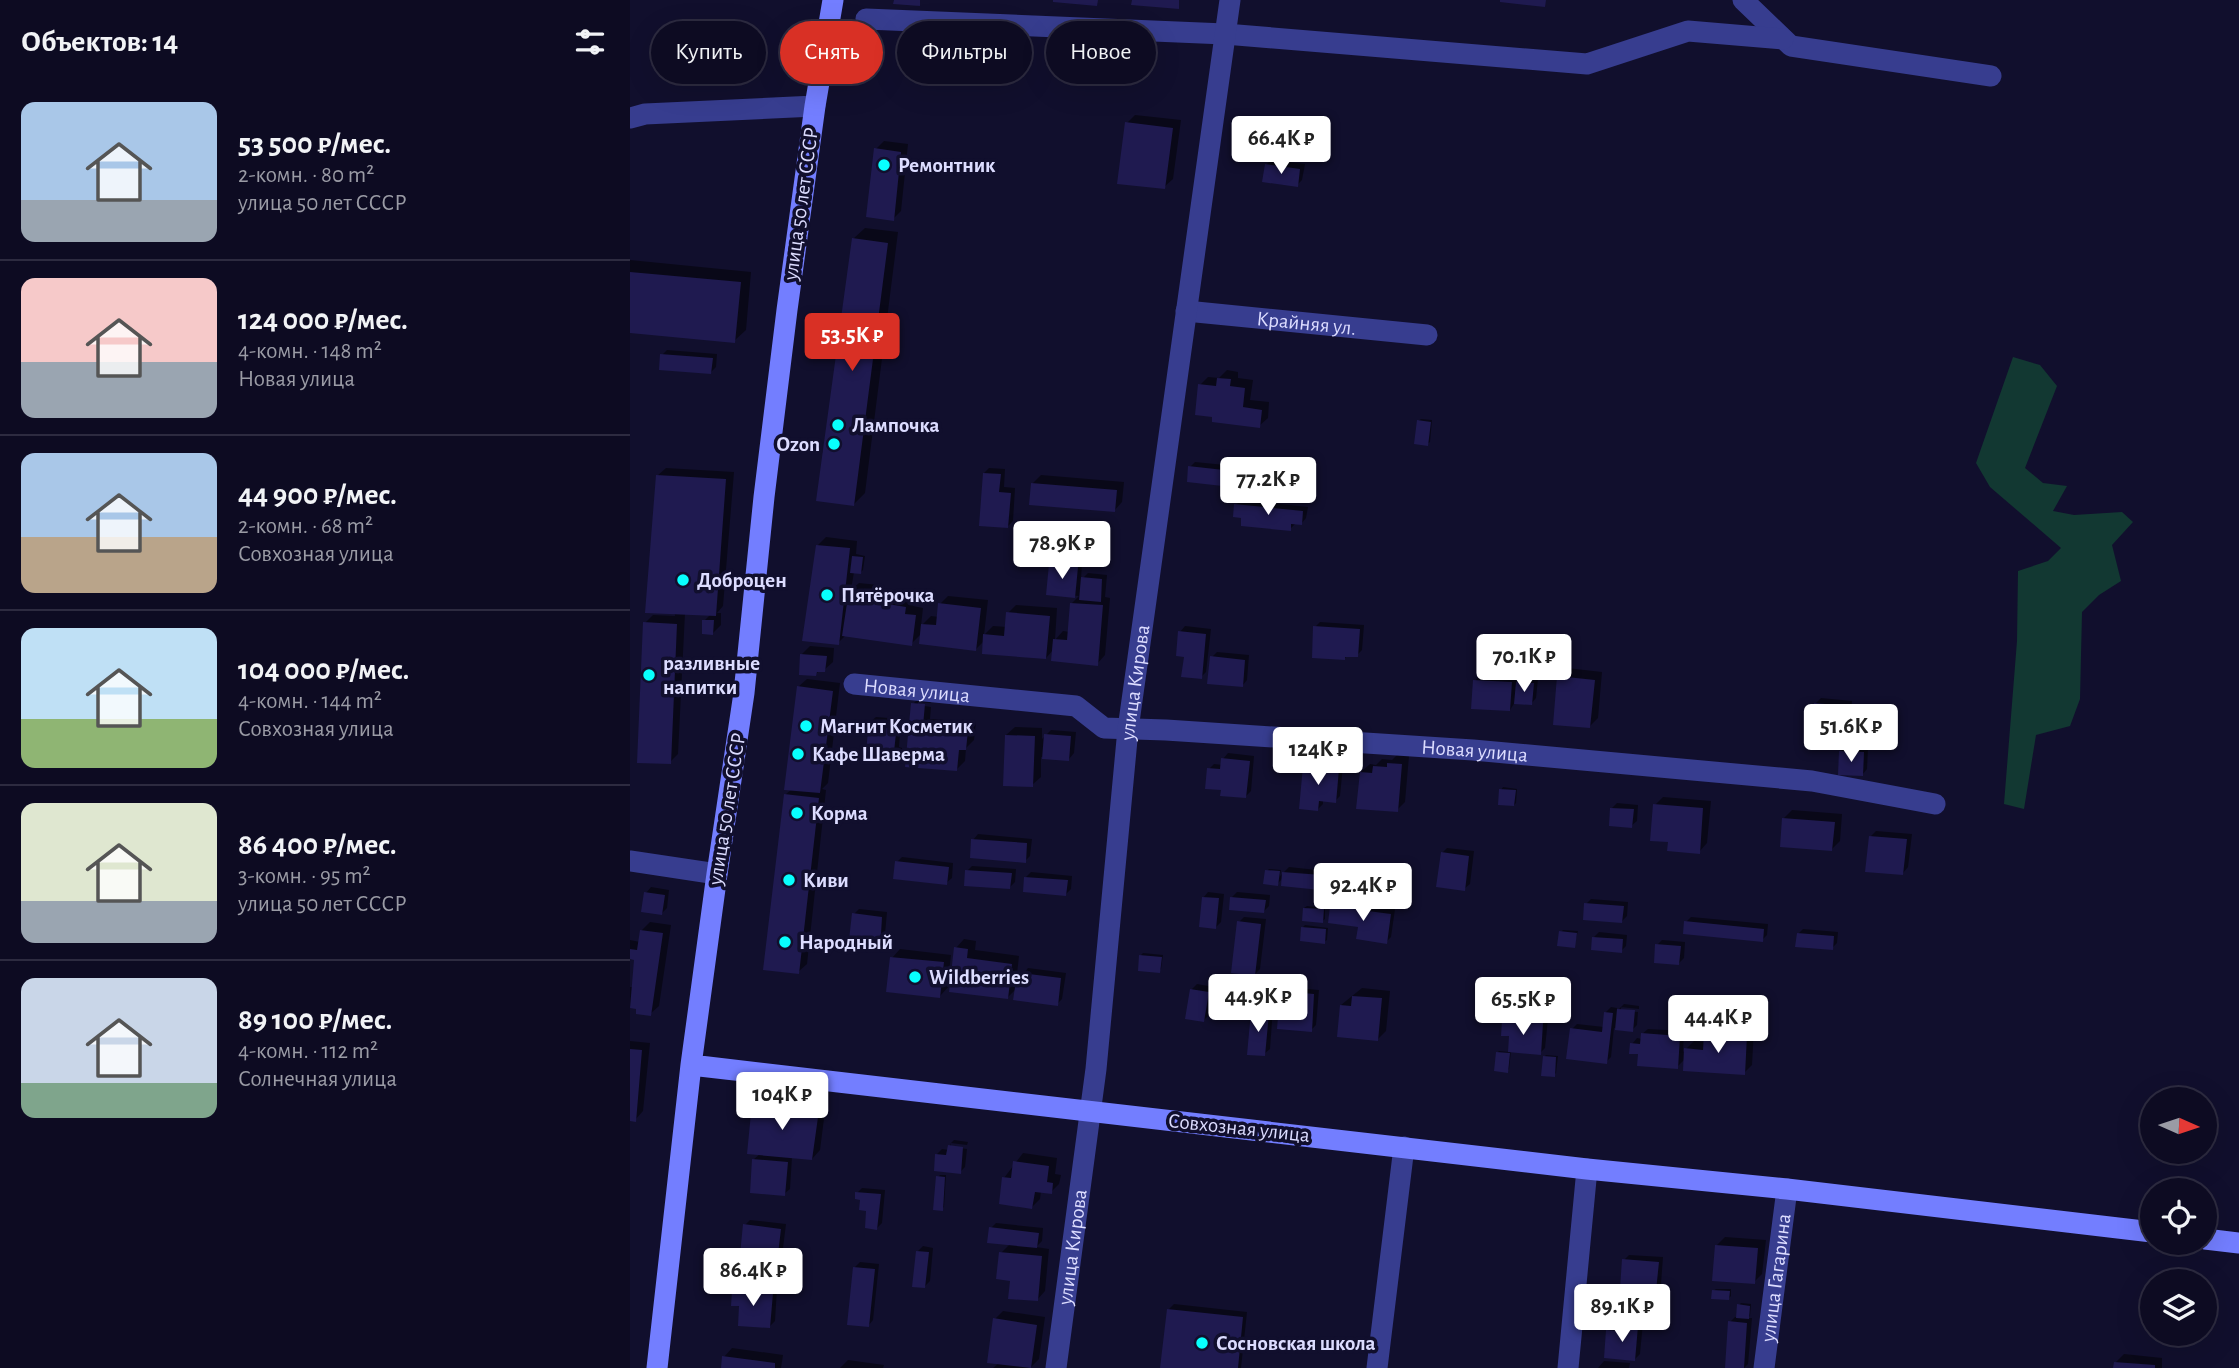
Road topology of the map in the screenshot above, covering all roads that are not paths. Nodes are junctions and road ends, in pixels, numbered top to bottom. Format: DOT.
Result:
graph roads {
  1 [pos="834,0"];
  2 [pos="1230,0"];
  3 [pos="1743,0"];
  4 [pos="866,19"];
  5 [pos="1225,34"];
  6 [pos="1783,39"];
  7 [pos="1991,76"];
  8 [pos="815,107"];
  9 [pos="630,118"];
  10 [pos="1186,310"];
  11 [pos="1427,335"];
  12 [pos="854,684"];
  13 [pos="1128,729"];
  14 [pos="1934,804"];
  15 [pos="630,861"];
  16 [pos="717,874"];
  17 [pos="691,1065"];
  18 [pos="1091,1111"];
  19 [pos="1404,1147"];
  20 [pos="1587,1169"];
  21 [pos="1787,1189"];
  22 [pos="2140,1231"];
  23 [pos="2217,1240"];
  24 [pos="2239,1243"];
  25 [pos="657,1368"];
  26 [pos="1056,1368"];
  27 [pos="1377,1368"];
  28 [pos="1568,1368"];
  29 [pos="1764,1368"];
  1 -- 8 [label="main road, улица 50 лет СССР"];
  2 -- 5 [label="street, улица Кирова"];
  3 -- 6 [label="street"];
  4 -- 5 [label="street"];
  5 -- 6 [label="street"];
  5 -- 10 [label="street, улица Кирова"];
  6 -- 7 [label="street"];
  8 -- 9 [label="street"];
  8 -- 16 [label="main road, улица 50 лет СССР"];
  10 -- 11 [label="street, Крайняя ул."];
  10 -- 13 [label="street, улица Кирова"];
  12 -- 13 [label="street, Новая улица"];
  13 -- 14 [label="street, Новая улица"];
  13 -- 18 [label="street, улица Кирова"];
  15 -- 16 [label="street"];
  16 -- 17 [label="main road, улица 50 лет СССР"];
  17 -- 18 [label="main road, Совхозная улица"];
  17 -- 25 [label="main road, улица 50 лет СССР"];
  18 -- 19 [label="main road, Совхозная улица"];
  18 -- 26 [label="street, улица Кирова"];
  19 -- 20 [label="main road, Совхозная улица"];
  19 -- 27 [label="street"];
  20 -- 21 [label="main road, Совхозная улица"];
  20 -- 28 [label="street"];
  21 -- 22 [label="main road, Совхозная улица"];
  21 -- 29 [label="street, улица Гагарина"];
  23 -- 24 [label="main road"];
}
